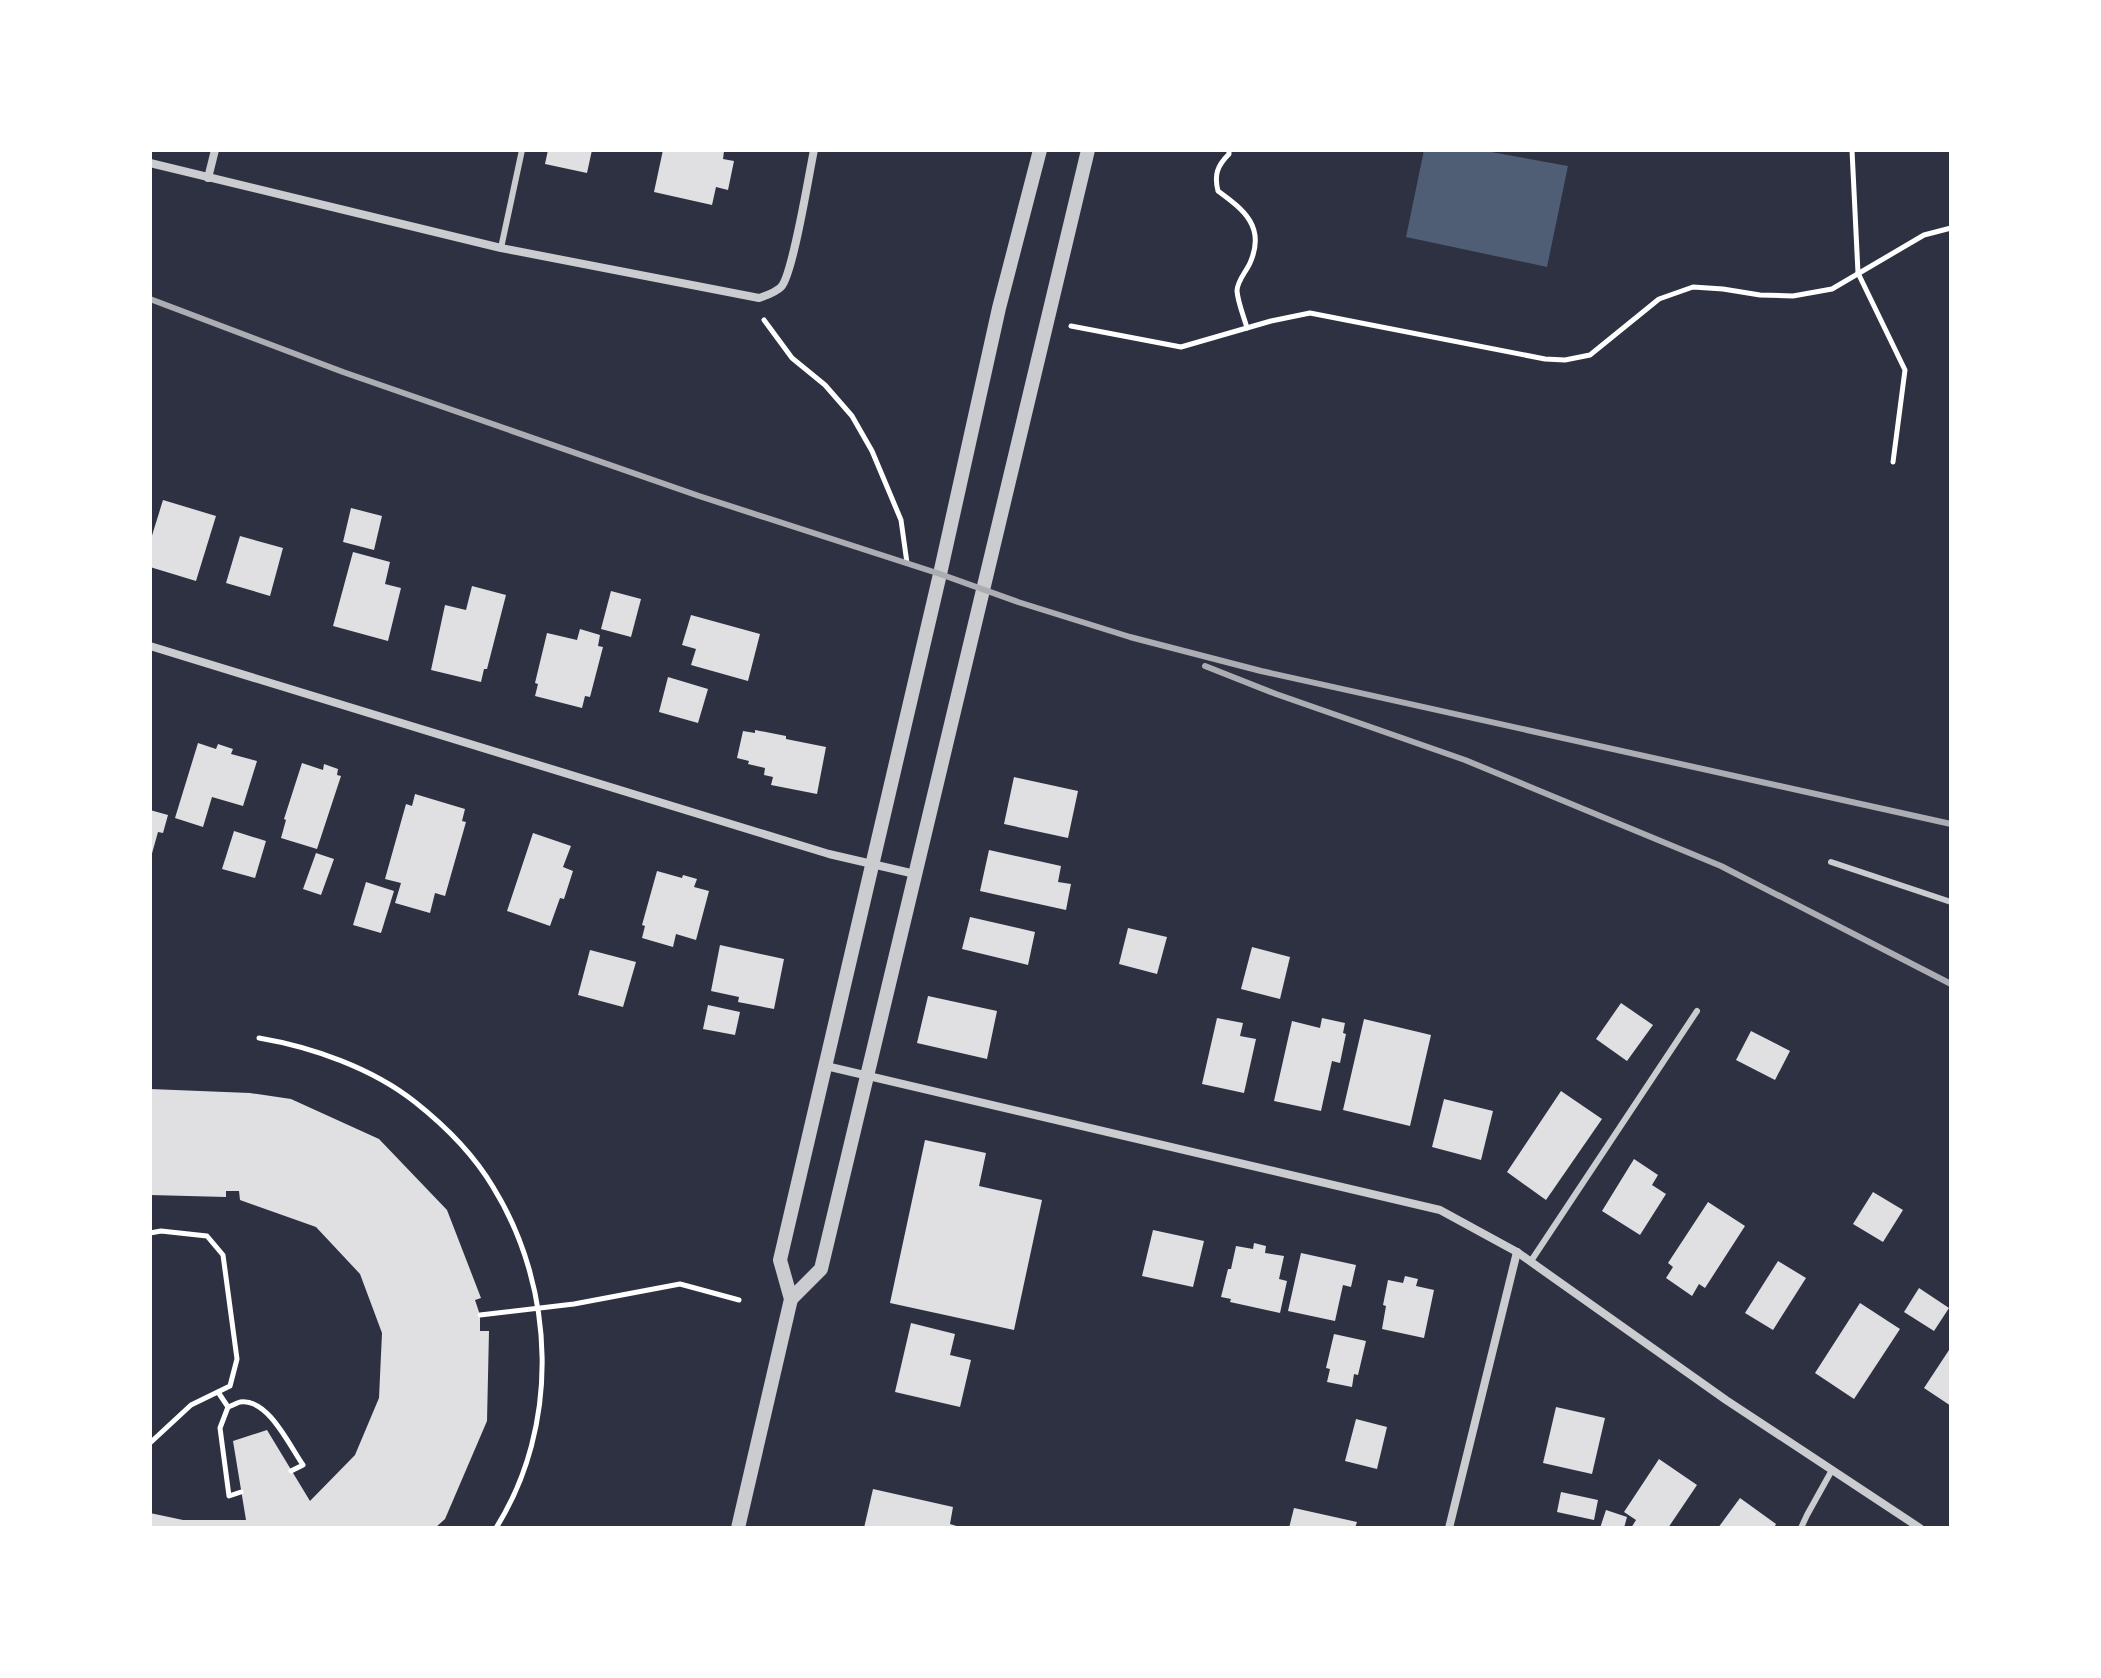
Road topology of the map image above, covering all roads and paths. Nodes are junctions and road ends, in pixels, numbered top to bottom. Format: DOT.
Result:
graph roads {
  1 [pos="215,150"];
  2 [pos="522,150"];
  3 [pos="814,150"];
  4 [pos="1040,150"];
  5 [pos="1088,150"];
  6 [pos="1229,150"];
  7 [pos="1852,150"];
  8 [pos="150,163"];
  9 [pos="208,178"];
  10 [pos="1951,228"];
  11 [pos="501,248"];
  12 [pos="1858,273"];
  13 [pos="746,296"];
  14 [pos="1058,323"];
  15 [pos="1247,328"];
  16 [pos="1893,462"];
  17 [pos="907,563"];
  18 [pos="150,646"];
  19 [pos="1831,862"];
  20 [pos="873,864"];
  21 [pos="915,874"];
  22 [pos="1951,902"];
  23 [pos="1697,1011"];
  24 [pos="259,1038"];
  25 [pos="826,1066"];
  26 [pos="867,1075"];
  27 [pos="150,1233"];
  28 [pos="1517,1252"];
  29 [pos="1531,1261"];
  30 [pos="791,1299"];
  31 [pos="739,1300"];
  32 [pos="537,1308"];
  33 [pos="480,1315"];
  34 [pos="218,1392"];
  35 [pos="228,1407"];
  36 [pos="150,1443"];
  37 [pos="1832,1470"];
  38 [pos="291,1471"];
  39 [pos="241,1492"];
  40 [pos="496,1528"];
  41 [pos="738,1528"];
  42 [pos="1449,1528"];
  43 [pos="1801,1528"];
  44 [pos="1920,1528"];
  1 -- 9 [label="street"];
  2 -- 11 [label="lane"];
  3 -- 13 [label="street"];
  4 -- 20 [label="street"];
  5 -- 21 [label="street"];
  6 -- 15 [label="path"];
  7 -- 12 [label="path"];
  8 -- 9 [label="street"];
  9 -- 11 [label="street"];
  10 -- 12 [label="path"];
  11 -- 13 [label="street"];
  12 -- 15 [label="path"];
  12 -- 16 [label="path"];
  13 -- 17 [label="path"];
  14 -- 15 [label="path"];
  18 -- 20 [label="street"];
  19 -- 22 [label="lane"];
  20 -- 21 [label="street"];
  20 -- 25 [label="street"];
  21 -- 26 [label="street"];
  23 -- 29 [label="lane"];
  24 -- 32 [label="path"];
  25 -- 26 [label="street"];
  25 -- 30 [label="street"];
  26 -- 28 [label="street"];
  26 -- 30 [label="street"];
  27 -- 34 [label="path"];
  28 -- 29 [label="street"];
  28 -- 42 [label="street"];
  29 -- 37 [label="street"];
  30 -- 41 [label="street"];
  31 -- 32 [label="path"];
  32 -- 33 [label="path"];
  32 -- 40 [label="path"];
  34 -- 35 [label="path"];
  34 -- 36 [label="path"];
  35 -- 38 [label="path"];
  35 -- 39 [label="path"];
  37 -- 43 [label="lane"];
  37 -- 44 [label="street"];
}
